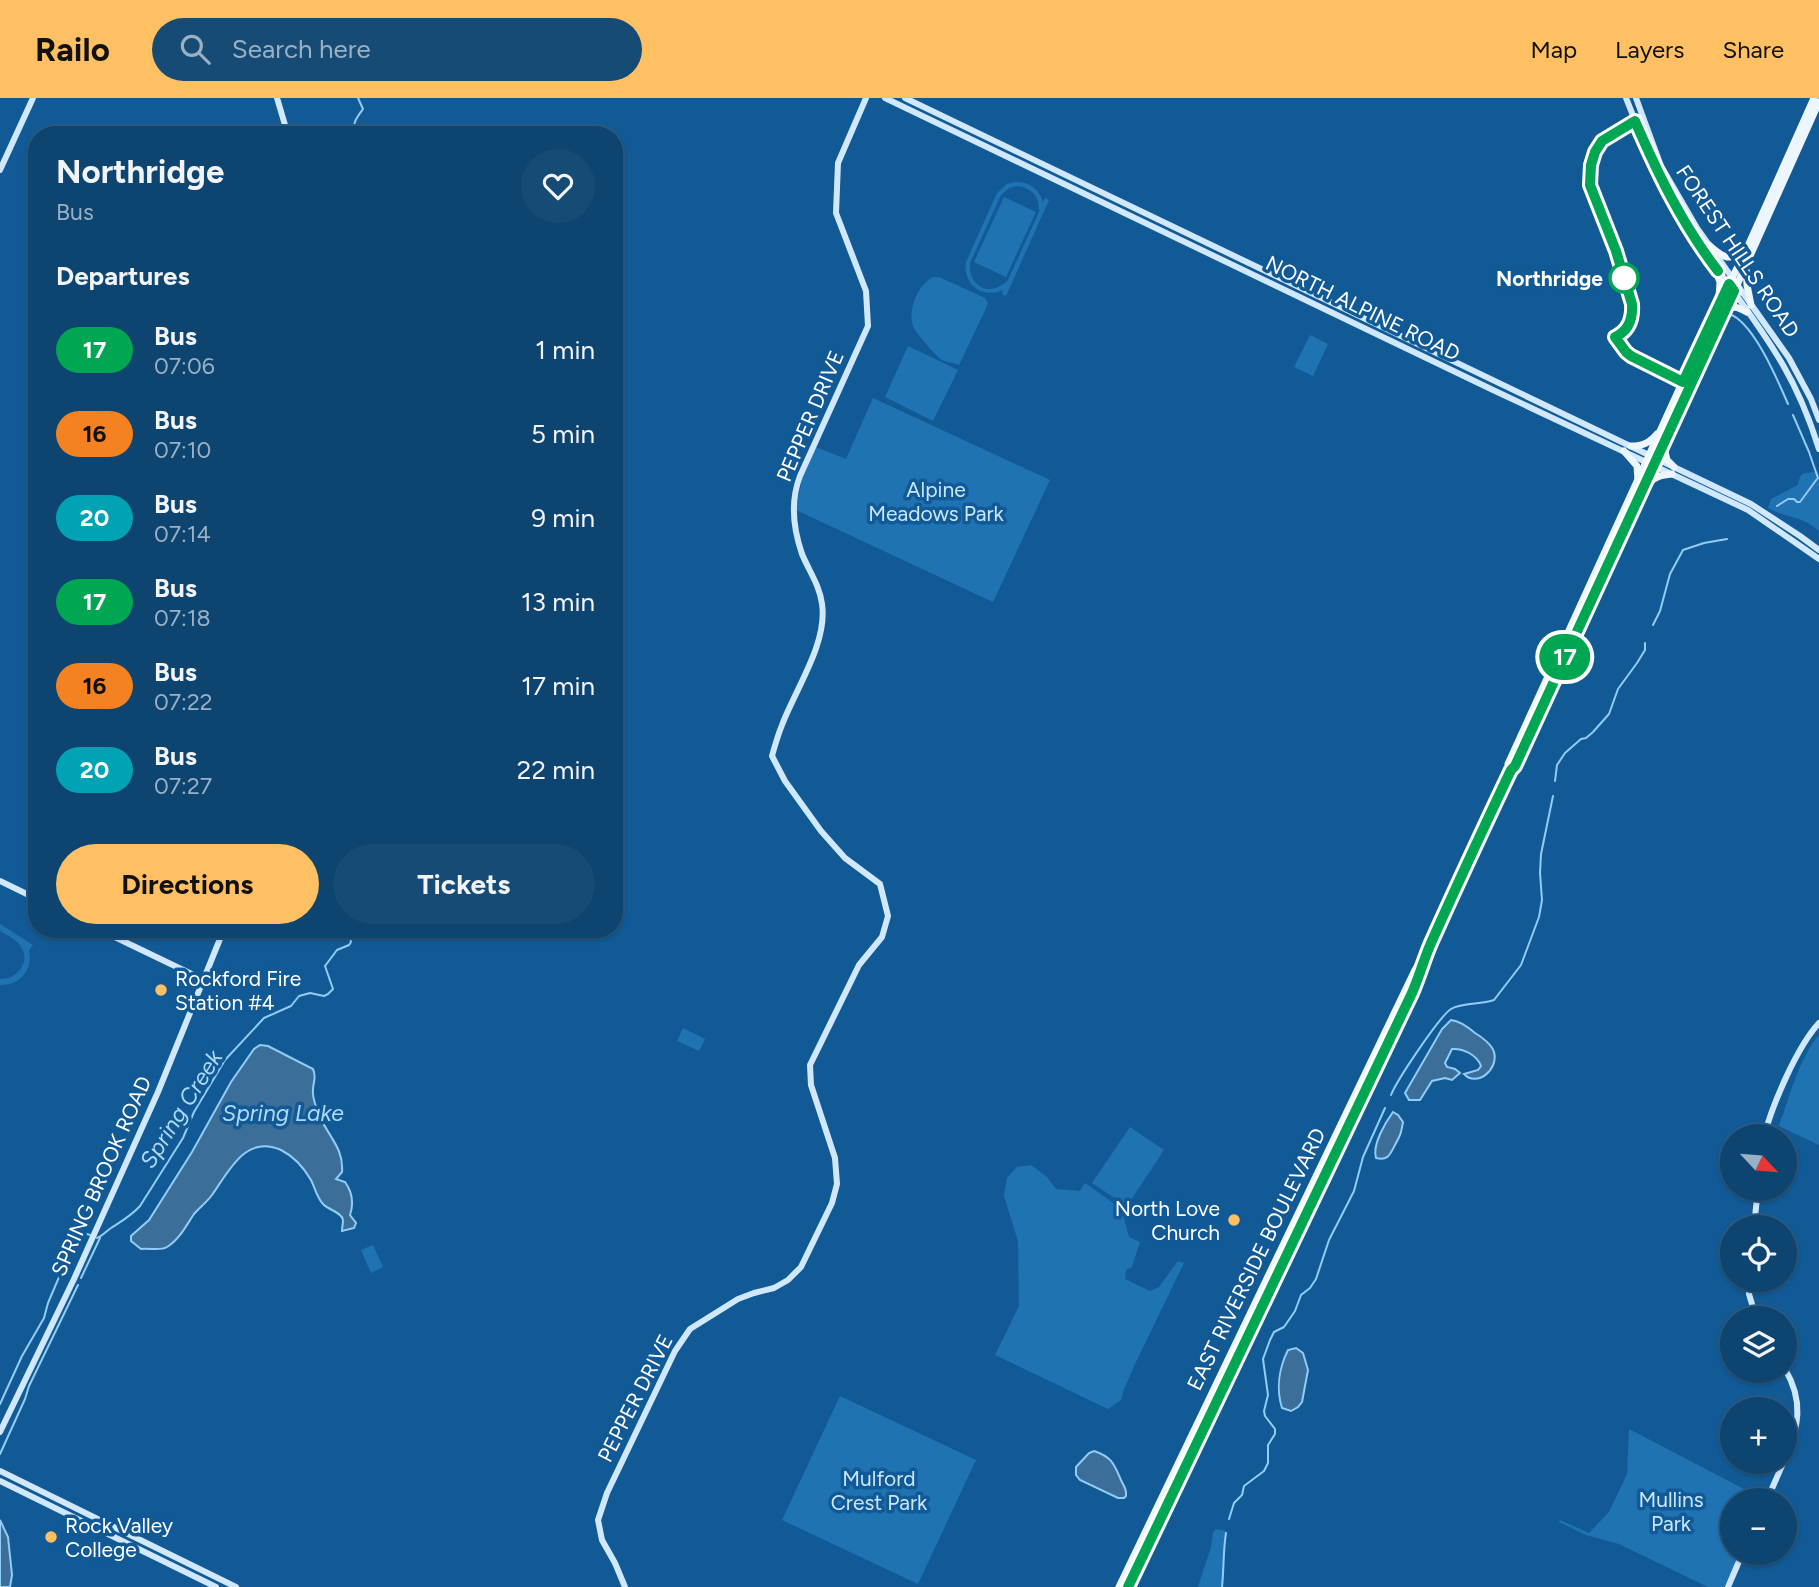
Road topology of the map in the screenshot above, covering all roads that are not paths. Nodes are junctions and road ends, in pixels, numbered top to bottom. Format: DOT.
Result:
graph roads {
  1 [pos="33,98"];
  2 [pos="276,98"];
  3 [pos="866,98"];
  4 [pos="886,98"];
  5 [pos="905,98"];
  6 [pos="1626,98"];
  7 [pos="1636,98"];
  8 [pos="1814,98"];
  9 [pos="1819,102"];
  10 [pos="285,126"];
  11 [pos="0,170"];
  12 [pos="1709,245"];
  13 [pos="1746,250"];
  14 [pos="1747,261"];
  15 [pos="1714,265"];
  16 [pos="1733,284"];
  17 [pos="1749,308"];
  18 [pos="1718,317"];
  19 [pos="1819,420"];
  20 [pos="1662,428"];
  21 [pos="1587,429"];
  22 [pos="1663,445"];
  23 [pos="1628,449"];
  24 [pos="1819,449"];
  25 [pos="1652,461"];
  26 [pos="1673,471"];
  27 [pos="1638,481"];
  28 [pos="1641,493"];
  29 [pos="1819,550"];
  30 [pos="1819,559"];
  31 [pos="1511,770"];
  32 [pos="0,881"];
  33 [pos="28,895"];
  34 [pos="117,938"];
  35 [pos="220,938"];
  36 [pos="204,980"];
  37 [pos="1819,1023"];
  38 [pos="1767,1124"];
  39 [pos="1226,1373"];
  40 [pos="0,1432"];
  41 [pos="0,1471"];
  42 [pos="0,1481"];
  43 [pos="1737,1565"];
  44 [pos="216,1587"];
  45 [pos="236,1587"];
  46 [pos="625,1587"];
  47 [pos="1119,1587"];
  48 [pos="1128,1587"];
  49 [pos="1728,1587"];
  1 -- 11 [label="street"];
  2 -- 10 [label="street"];
  3 -- 46 [label="street, PEPPER DRIVE"];
  4 -- 21 [label="street, NORTH ALPINE ROAD"];
  5 -- 21 [label="street, NORTH ALPINE ROAD"];
  6 -- 15 [label="street, FOREST HILLS ROAD"];
  7 -- 12 [label="street, FOREST HILLS ROAD"];
  8 -- 13 [label="main road, EAST RIVERSIDE BOULEVARD"];
  9 -- 14 [label="main road, EAST RIVERSIDE BOULEVARD"];
  12 -- 13 [label="main road"];
  12 -- 16 [label="street, FOREST HILLS ROAD"];
  13 -- 16 [label="main road, EAST RIVERSIDE BOULEVARD"];
  14 -- 16 [label="main road, EAST RIVERSIDE BOULEVARD"];
  14 -- 17 [label="main road"];
  15 -- 16 [label="street, FOREST HILLS ROAD"];
  15 -- 18 [label="main road"];
  16 -- 17 [label="street, FOREST HILLS ROAD"];
  16 -- 18 [label="main road, EAST RIVERSIDE BOULEVARD"];
  17 -- 18 [label="main road"];
  17 -- 19 [label="street, FOREST HILLS ROAD"];
  17 -- 24 [label="street, FOREST HILLS ROAD"];
  18 -- 20 [label="main road, EAST RIVERSIDE BOULEVARD"];
  18 -- 22 [label="main road, EAST RIVERSIDE BOULEVARD"];
  20 -- 23 [label="main road"];
  20 -- 25 [label="main road, EAST RIVERSIDE BOULEVARD"];
  21 -- 23 [label="street, NORTH ALPINE ROAD"];
  22 -- 25 [label="main road, EAST RIVERSIDE BOULEVARD"];
  22 -- 26 [label="main road"];
  23 -- 25 [label="street, NORTH ALPINE ROAD"];
  23 -- 27 [label="main road"];
  25 -- 26 [label="street, NORTH ALPINE ROAD"];
  25 -- 27 [label="main road, EAST RIVERSIDE BOULEVARD"];
  25 -- 28 [label="main road, EAST RIVERSIDE BOULEVARD"];
  26 -- 28 [label="main road"];
  26 -- 29 [label="street, NORTH ALPINE ROAD"];
  26 -- 30 [label="street, NORTH ALPINE ROAD"];
  27 -- 31 [label="main road, EAST RIVERSIDE BOULEVARD"];
  28 -- 31 [label="main road, EAST RIVERSIDE BOULEVARD"];
  31 -- 39 [label="main road, EAST RIVERSIDE BOULEVARD"];
  32 -- 33 [label="street"];
  34 -- 36 [label="street"];
  35 -- 36 [label="street, SPRING BROOK ROAD"];
  36 -- 40 [label="street, SPRING BROOK ROAD"];
  37 -- 38 [label="street"];
  39 -- 47 [label="main road, EAST RIVERSIDE BOULEVARD"];
  39 -- 48 [label="main road, EAST RIVERSIDE BOULEVARD"];
  41 -- 45 [label="street"];
  42 -- 44 [label="street"];
  43 -- 49 [label="street"];
}
